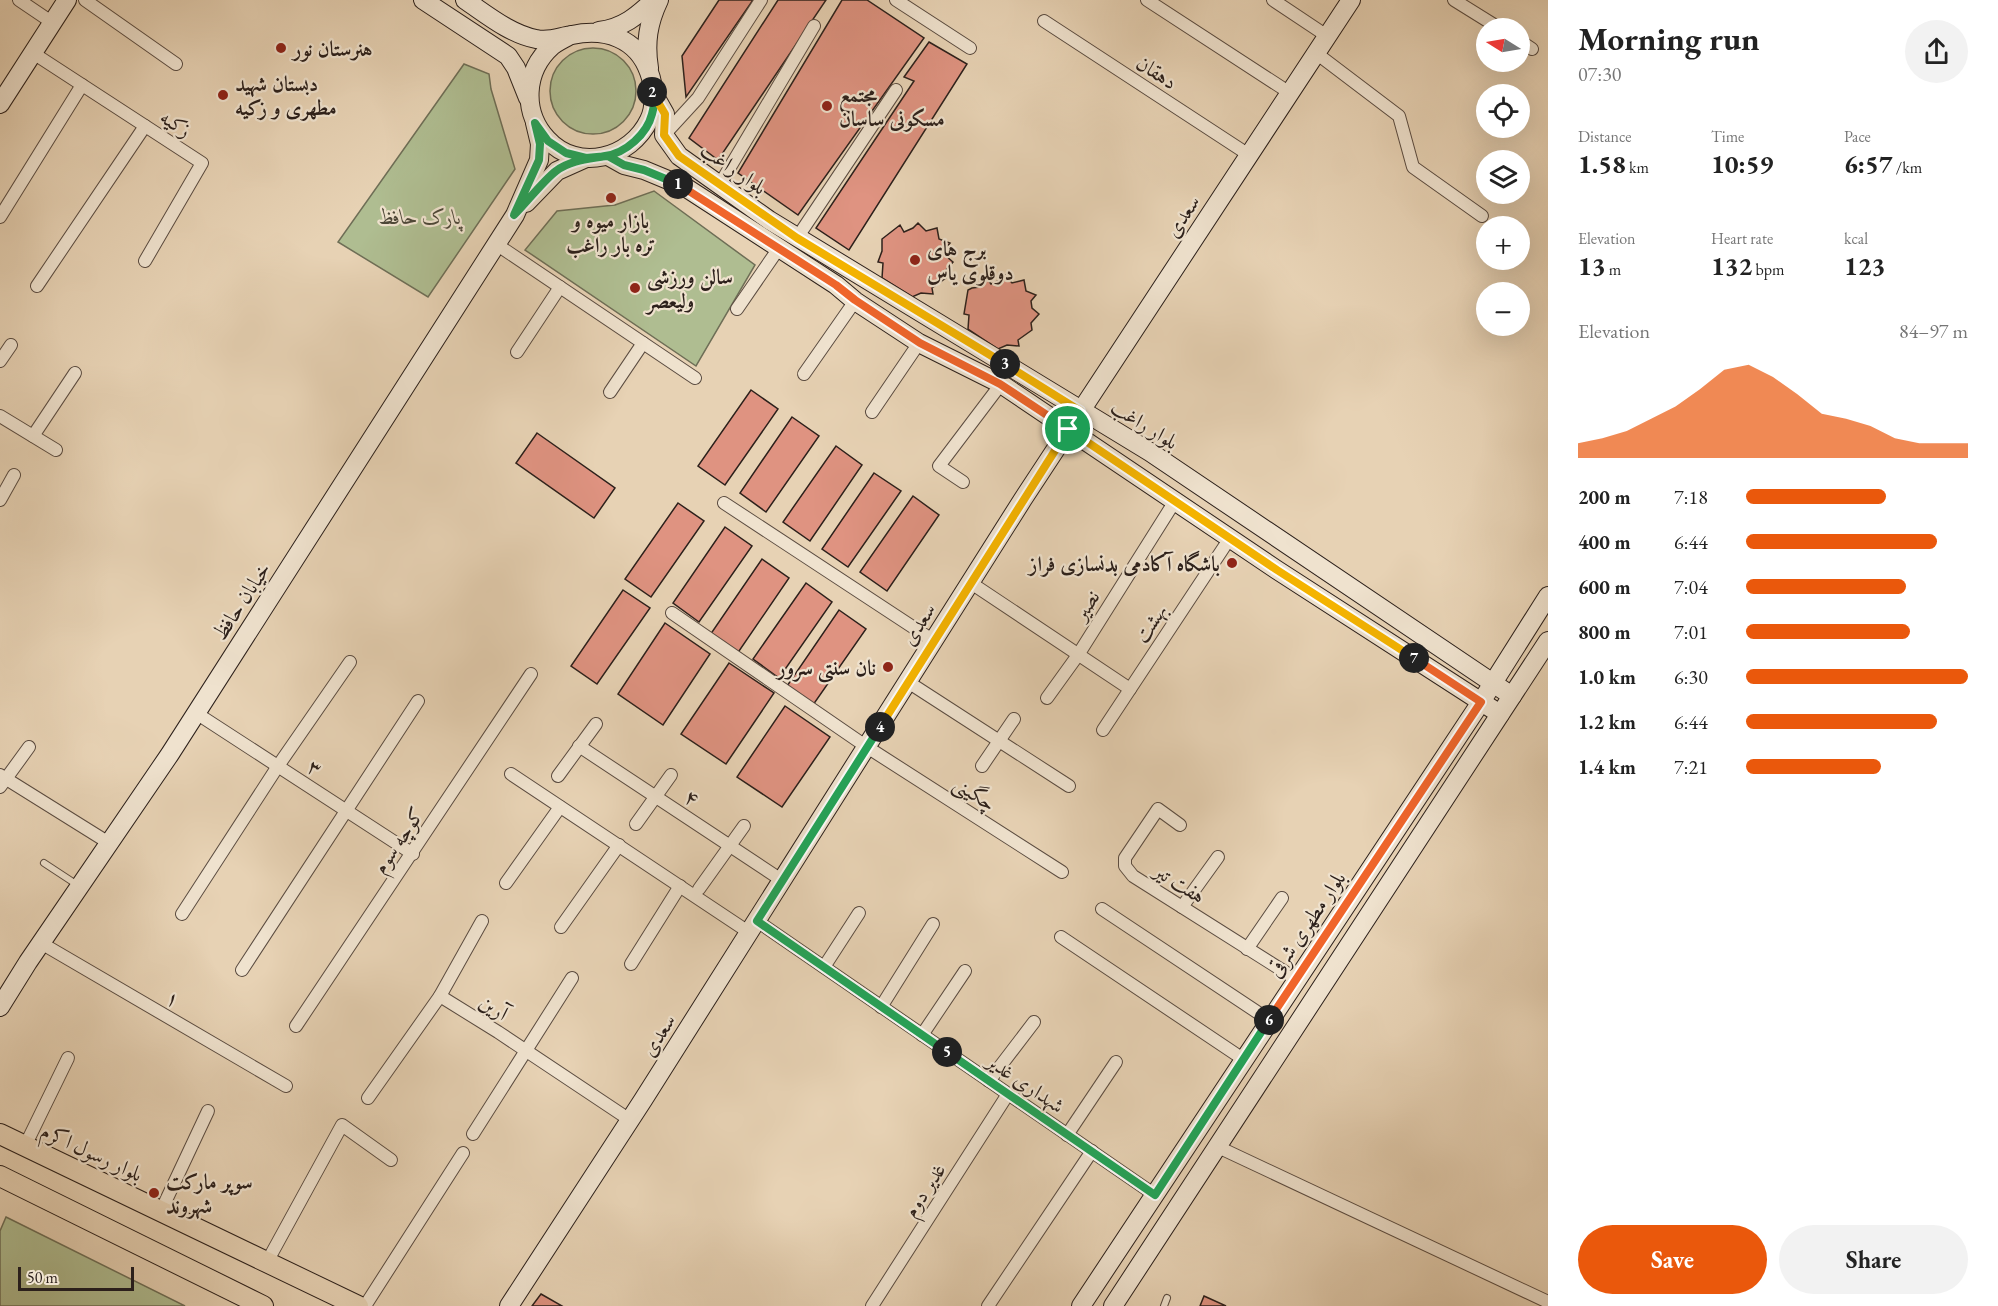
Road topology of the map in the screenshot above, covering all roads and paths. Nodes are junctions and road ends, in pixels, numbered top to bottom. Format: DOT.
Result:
graph roads {
  1 [pos="19,0"];
  2 [pos="67,0"];
  3 [pos="85,0"];
  4 [pos="423,0"];
  5 [pos="465,0"];
  6 [pos="654,0"];
  7 [pos="659,0"];
  8 [pos="761,0"];
  9 [pos="896,0"];
  10 [pos="1147,0"];
  11 [pos="1274,0"];
  12 [pos="1351,0"];
  13 [pos="1454,0"];
  14 [pos="1484,18"];
  15 [pos="1044,21"];
  16 [pos="53,23"];
  17 [pos="814,26"];
  18 [pos="592,31"];
  19 [pos="571,35"];
  20 [pos="1328,36"];
  21 [pos="970,48"];
  22 [pos="33,53"];
  23 [pos="1316,53"];
  24 [pos="176,64"];
  25 [pos="651,83"];
  26 [pos="82,85"];
  27 [pos="896,90"];
  28 [pos="1290,93"];
  29 [pos="3,95"];
  30 [pos="528,100"];
  31 [pos="535,123"];
  32 [pos="145,126"];
  33 [pos="664,135"];
  34 [pos="1249,155"];
  35 [pos="608,156"];
  36 [pos="586,158"];
  37 [pos="720,184"];
  38 [pos="514,215"];
  39 [pos="1482,216"];
  40 [pos="0,218"];
  41 [pos="797,238"];
  42 [pos="496,244"];
  43 [pos="779,248"];
  44 [pos="145,261"];
  45 [pos="37,286"];
  46 [pos="560,287"];
  47 [pos="855,300"];
  48 [pos="737,309"];
  49 [pos="643,343"];
  50 [pos="920,343"];
  51 [pos="11,345"];
  52 [pos="517,352"];
  53 [pos="0,361"];
  54 [pos="75,373"];
  55 [pos="804,374"];
  56 [pos="695,378"];
  57 [pos="1000,384"];
  58 [pos="610,392"];
  59 [pos="1080,411"];
  60 [pos="872,412"];
  61 [pos="0,416"];
  62 [pos="1068,429"];
  63 [pos="33,436"];
  64 [pos="56,450"];
  65 [pos="14,475"];
  66 [pos="963,482"];
  67 [pos="0,500"];
  68 [pos="1175,501"];
  69 [pos="724,503"];
  70 [pos="1230,538"];
  71 [pos="970,583"];
  72 [pos="1548,596"];
  73 [pos="672,613"];
  74 [pos="934,641"];
  75 [pos="1548,641"];
  76 [pos="1078,655"];
  77 [pos="350,662"];
  78 [pos="531,674"];
  79 [pos="908,682"];
  80 [pos="1492,682"];
  81 [pos="1130,689"];
  82 [pos="1512,696"];
  83 [pos="1047,698"];
  84 [pos="418,700"];
  85 [pos="1481,702"];
  86 [pos="196,713"];
  87 [pos="1500,714"];
  88 [pos="1014,719"];
  89 [pos="596,724"];
  90 [pos="1103,730"];
  91 [pos="999,741"];
  92 [pos="579,746"];
  93 [pos="28,747"];
  94 [pos="867,747"];
  95 [pos="278,766"];
  96 [pos="982,766"];
  97 [pos="511,774"];
  98 [pos="671,775"];
  99 [pos="558,776"];
  100 [pos="2,780"];
  101 [pos="1069,786"];
  102 [pos="656,797"];
  103 [pos="560,807"];
  104 [pos="348,812"];
  105 [pos="636,824"];
  106 [pos="1180,825"];
  107 [pos="744,826"];
  108 [pos="109,843"];
  109 [pos="730,845"];
  110 [pos="619,846"];
  111 [pos="412,854"];
  112 [pos="1218,857"];
  113 [pos="44,863"];
  114 [pos="1062,872"];
  115 [pos="783,881"];
  116 [pos="506,883"];
  117 [pos="680,886"];
  118 [pos="79,887"];
  119 [pos="699,889"];
  120 [pos="1282,898"];
  121 [pos="1182,907"];
  122 [pos="1102,909"];
  123 [pos="182,914"];
  124 [pos="859,914"];
  125 [pos="482,921"];
  126 [pos="933,924"];
  127 [pos="561,927"];
  128 [pos="753,927"];
  129 [pos="1061,937"];
  130 [pos="41,943"];
  131 [pos="1247,948"];
  132 [pos="631,964"];
  133 [pos="824,967"];
  134 [pos="242,970"];
  135 [pos="965,971"];
  136 [pos="572,978"];
  137 [pos="1296,979"];
  138 [pos="440,996"];
  139 [pos="0,1007"];
  140 [pos="882,1007"];
  141 [pos="1269,1020"];
  142 [pos="1035,1022"];
  143 [pos="296,1026"];
  144 [pos="922,1035"];
  145 [pos="526,1051"];
  146 [pos="68,1058"];
  147 [pos="1243,1059"];
  148 [pos="1116,1062"];
  149 [pos="989,1081"];
  150 [pos="286,1086"];
  151 [pos="1008,1094"];
  152 [pos="369,1098"];
  153 [pos="208,1111"];
  154 [pos="630,1120"];
  155 [pos="0,1134"];
  156 [pos="473,1134"];
  157 [pos="1067,1135"];
  158 [pos="25,1146"];
  159 [pos="1218,1148"];
  160 [pos="1092,1151"];
  161 [pos="463,1153"];
  162 [pos="391,1160"];
  163 [pos="0,1176"];
  164 [pos="1155,1195"];
  165 [pos="161,1211"];
  166 [pos="267,1262"];
  167 [pos="1167,1298"];
  168 [pos="240,1301"];
  169 [pos="1548,1302"];
  170 [pos="262,1306"];
  171 [pos="358,1306"];
  172 [pos="365,1306"];
  173 [pos="509,1306"];
  174 [pos="872,1306"];
  175 [pos="988,1306"];
  176 [pos="1081,1306"];
  177 [pos="1113,1306"];
  178 [pos="1164,1306"];
  1 -- 16 [label="street"];
  2 -- 16 [label="street"];
  3 -- 24 [label="street"];
  4 -- 30 [label="street"];
  5 -- 19 [label="street"];
  6 -- 18 [label="street"];
  7 -- 25 [label="street"];
  8 -- 33 [label="street"];
  9 -- 21 [label="street"];
  10 -- 28 [label="street"];
  11 -- 20 [label="street"];
  12 -- 20 [label="street, سعدی"];
  13 -- 14 [label="street"];
  15 -- 34 [label="street, دهقان"];
  16 -- 22 [label="street"];
  17 -- 37 [label="street"];
  18 -- 19 [label="street"];
  18 -- 25 [label="street"];
  19 -- 30 [label="street"];
  20 -- 23 [label="street, سعدی"];
  22 -- 26 [label="street, زکیه"];
  22 -- 29 [label="street"];
  23 -- 28 [label="street, سعدی"];
  23 -- 39 [label="street"];
  25 -- 33 [label="street"];
  25 -- 35 [label="street"];
  26 -- 32 [label="street, زکیه"];
  26 -- 40 [label="street"];
  27 -- 41 [label="street"];
  28 -- 34 [label="street, سعدی"];
  30 -- 31 [label="street"];
  31 -- 36 [label="street"];
  31 -- 38 [label="street, خیابان حافظ"];
  32 -- 44 [label="street, زکیه"];
  32 -- 45 [label="street"];
  33 -- 37 [label="street, بلوار راغب"];
  34 -- 59 [label="street, سعدی"];
  35 -- 36 [label="street"];
  35 -- 43 [label="street, بلوار راغب"];
  36 -- 38 [label="street, خیابان حافظ"];
  37 -- 41 [label="street, بلوار راغب"];
  38 -- 42 [label="street, خیابان حافظ"];
  41 -- 59 [label="street, بلوار راغب"];
  42 -- 46 [label="street"];
  42 -- 86 [label="street, خیابان حافظ"];
  43 -- 47 [label="street, بلوار راغب"];
  43 -- 48 [label="street"];
  46 -- 49 [label="street"];
  46 -- 52 [label="street"];
  47 -- 50 [label="street, بلوار راغب"];
  47 -- 55 [label="street"];
  49 -- 56 [label="street"];
  49 -- 58 [label="street"];
  50 -- 57 [label="street, بلوار راغب"];
  50 -- 60 [label="street"];
  51 -- 53 [label="street"];
  54 -- 63 [label="street"];
  57 -- 62 [label="street, بلوار راغب"];
  57 -- 66 [label="street"];
  59 -- 62 [label="street, سعدی"];
  59 -- 80 [label="street, بلوار راغب"];
  61 -- 63 [label="street"];
  62 -- 68 [label="street, بلوار راغب"];
  62 -- 71 [label="street, سعدی"];
  63 -- 64 [label="street"];
  65 -- 67 [label="street"];
  68 -- 70 [label="street, بلوار راغب"];
  68 -- 76 [label="street, نصیر"];
  69 -- 74 [label="street"];
  70 -- 81 [label="street, بهشت"];
  70 -- 85 [label="street, بلوار راغب"];
  71 -- 74 [label="street, سعدی"];
  71 -- 76 [label="street"];
  72 -- 80 [label="street, بلوار مطهری شرقی"];
  73 -- 94 [label="street, چگینی"];
  74 -- 79 [label="street, سعدی"];
  75 -- 82 [label="street"];
  76 -- 81 [label="street"];
  76 -- 83 [label="street, نصیر"];
  77 -- 95 [label="street"];
  78 -- 111 [label="street, کوچه سوم"];
  79 -- 91 [label="street"];
  79 -- 94 [label="street, سعدی"];
  80 -- 82 [label="street, بلوار راغب"];
  80 -- 85 [label="street, بلوار مطهری شرقی"];
  81 -- 90 [label="street, بهشت"];
  82 -- 87 [label="street"];
  84 -- 104 [label="street"];
  85 -- 87 [label="street, بلوار راغب"];
  85 -- 137 [label="street, بلوار مطهری شرقی"];
  86 -- 95 [label="street, ۳"];
  86 -- 108 [label="street, خیابان حافظ"];
  87 -- 159 [label="street"];
  88 -- 91 [label="street"];
  89 -- 92 [label="street"];
  91 -- 96 [label="street"];
  91 -- 101 [label="street"];
  92 -- 99 [label="street"];
  92 -- 102 [label="street, ۴"];
  93 -- 100 [label="street"];
  94 -- 114 [label="street, چگینی"];
  94 -- 115 [label="street, سعدی"];
  95 -- 104 [label="street, ۳"];
  95 -- 123 [label="street"];
  97 -- 103 [label="street, شهداری غدیر"];
  98 -- 102 [label="street"];
  100 -- 108 [label="street"];
  102 -- 105 [label="street"];
  102 -- 109 [label="street, ۴"];
  103 -- 110 [label="street, شهداری غدیر"];
  103 -- 116 [label="street"];
  104 -- 111 [label="street, ۳"];
  104 -- 134 [label="street"];
  106 -- 121 [label="street, هفت تیر"];
  107 -- 109 [label="street"];
  108 -- 118 [label="street, خیابان حافظ"];
  109 -- 115 [label="street, ۴"];
  109 -- 119 [label="street"];
  110 -- 117 [label="street, شهداری غدیر"];
  110 -- 127 [label="street"];
  111 -- 143 [label="street, کوچه سوم"];
  112 -- 121 [label="street"];
  113 -- 118 [label="lane"];
  115 -- 128 [label="street, سعدی"];
  117 -- 128 [label="street, شهداری غدیر"];
  117 -- 132 [label="street"];
  118 -- 130 [label="street, خیابان حافظ"];
  120 -- 131 [label="street"];
  121 -- 131 [label="street, هفت تیر"];
  122 -- 141 [label="street"];
  124 -- 133 [label="street"];
  125 -- 138 [label="street"];
  126 -- 140 [label="street"];
  128 -- 133 [label="street, شهداری غدیر"];
  128 -- 154 [label="street, سعدی"];
  129 -- 147 [label="street"];
  130 -- 139 [label="street, خیابان حافظ"];
  130 -- 150 [label="street, ۱"];
  131 -- 137 [label="street, هفت تیر"];
  133 -- 140 [label="street, شهداری غدیر"];
  135 -- 144 [label="street"];
  136 -- 145 [label="street"];
  137 -- 141 [label="street, بلوار مطهری شرقی"];
  138 -- 145 [label="street, آرین"];
  138 -- 152 [label="street"];
  140 -- 144 [label="street, شهداری غدیر"];
  141 -- 147 [label="street, بلوار مطهری شرقی"];
  142 -- 149 [label="street"];
  144 -- 149 [label="street, شهداری غدیر"];
  145 -- 154 [label="street, آرین"];
  145 -- 156 [label="street"];
  146 -- 158 [label="street"];
  147 -- 164 [label="street, بلوار مطهری شرقی"];
  148 -- 157 [label="street"];
  149 -- 151 [label="street, شهداری غدیر"];
  151 -- 157 [label="street, شهداری غدیر"];
  151 -- 174 [label="street, غدیر دوم"];
  153 -- 165 [label="street"];
  154 -- 173 [label="street, سعدی"];
  155 -- 158 [label="main road, بلوار رسول اکرم"];
  157 -- 160 [label="street, شهداری غدیر"];
  158 -- 165 [label="main road, بلوار رسول اکرم"];
  159 -- 169 [label="street"];
  159 -- 177 [label="street"];
  160 -- 164 [label="street, شهداری غدیر"];
  160 -- 175 [label="street"];
  161 -- 172 [label="street"];
  162 -- 166 [label="street"];
  163 -- 168 [label="main road"];
  164 -- 176 [label="street, بلوار مطهری شرقی"];
  165 -- 166 [label="main road, بلوار رسول اکرم"];
  166 -- 171 [label="main road, بلوار رسول اکرم"];
  167 -- 178 [label="lane"];
  168 -- 170 [label="main road"];
}
